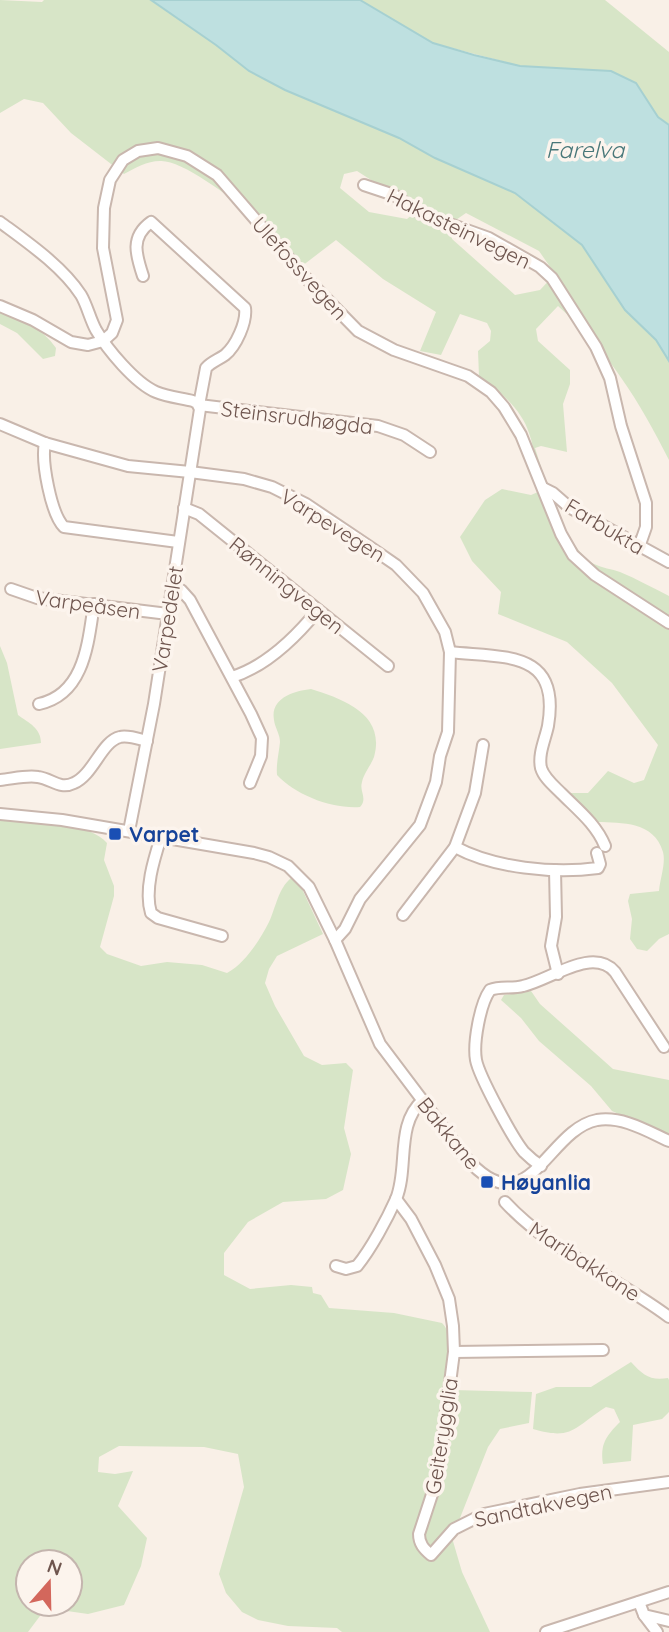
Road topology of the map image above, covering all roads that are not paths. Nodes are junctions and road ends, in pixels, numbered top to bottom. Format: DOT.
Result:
graph roads {
  1 [pos="364,185"];
  2 [pos="0,222"];
  3 [pos="143,276"];
  4 [pos="0,306"];
  5 [pos="103,341"];
  6 [pos="199,405"];
  7 [pos="0,424"];
  8 [pos="45,443"];
  9 [pos="430,453"];
  10 [pos="190,471"];
  11 [pos="542,488"];
  12 [pos="184,508"];
  13 [pos="178,542"];
  14 [pos="639,547"];
  15 [pos="669,562"];
  16 [pos="172,585"];
  17 [pos="10,589"];
  18 [pos="94,604"];
  19 [pos="318,610"];
  20 [pos="168,614"];
  21 [pos="669,623"];
  22 [pos="450,652"];
  23 [pos="388,666"];
  24 [pos="232,677"];
  25 [pos="39,704"];
  26 [pos="147,741"];
  27 [pos="483,746"];
  28 [pos="0,780"];
  29 [pos="250,783"];
  30 [pos="0,814"];
  31 [pos="129,831"];
  32 [pos="161,837"];
  33 [pos="455,847"];
  34 [pos="555,870"];
  35 [pos="403,915"];
  36 [pos="222,936"];
  37 [pos="335,940"];
  38 [pos="558,974"];
  39 [pos="664,1047"];
  40 [pos="423,1100"];
  41 [pos="669,1141"];
  42 [pos="541,1166"];
  43 [pos="396,1199"];
  44 [pos="505,1202"];
  45 [pos="336,1266"];
  46 [pos="669,1317"];
  47 [pos="603,1350"];
  48 [pos="454,1352"];
  49 [pos="669,1482"];
  50 [pos="432,1555"];
  51 [pos="669,1592"];
  52 [pos="639,1602"];
  53 [pos="644,1615"];
  54 [pos="669,1620"];
  55 [pos="546,1632"];
  56 [pos="656,1632"];
  1 -- 14 [label="street, Hakasteinvegen"];
  2 -- 5 [label="street"];
  3 -- 6 [label="street, Varpedelet"];
  4 -- 5 [label="street"];
  5 -- 6 [label="street"];
  5 -- 11 [label="street, Ulefossvegen"];
  6 -- 9 [label="street, Steinsrudhøgda"];
  6 -- 10 [label="street, Varpedelet"];
  7 -- 8 [label="street, Varpevegen"];
  8 -- 10 [label="street, Varpevegen"];
  8 -- 13 [label="street"];
  10 -- 12 [label="street, Varpedelet"];
  10 -- 22 [label="street, Varpevegen"];
  11 -- 14 [label="street, Farbukta"];
  11 -- 21 [label="street, Ulefossvegen"];
  12 -- 13 [label="street, Varpedelet"];
  12 -- 19 [label="street, Rønningvegen"];
  13 -- 16 [label="street, Varpedelet"];
  14 -- 15 [label="street, Farbukta"];
  16 -- 20 [label="street, Varpedelet"];
  16 -- 24 [label="street"];
  17 -- 18 [label="street, Varpeåsen"];
  18 -- 20 [label="street, Varpeåsen"];
  18 -- 25 [label="street"];
  19 -- 23 [label="street, Rønningvegen"];
  19 -- 24 [label="street"];
  20 -- 26 [label="street, Varpedelet"];
  22 -- 34 [label="street"];
  22 -- 37 [label="street, Varpevegen"];
  24 -- 29 [label="street"];
  26 -- 28 [label="street"];
  26 -- 31 [label="street, Varpedelet"];
  27 -- 33 [label="street"];
  30 -- 31 [label="street, Bakkane"];
  31 -- 32 [label="street, Bakkane"];
  32 -- 36 [label="street"];
  32 -- 37 [label="street, Bakkane"];
  33 -- 34 [label="street"];
  33 -- 35 [label="street"];
  34 -- 38 [label="street"];
  37 -- 40 [label="street, Bakkane"];
  38 -- 39 [label="street"];
  38 -- 42 [label="street"];
  40 -- 42 [label="street, Bakkane"];
  40 -- 43 [label="street"];
  41 -- 42 [label="street, Bakkane"];
  43 -- 45 [label="street"];
  43 -- 48 [label="street, Geiterygglia"];
  44 -- 46 [label="street, Maribakkane"];
  47 -- 48 [label="street, Geiterygglia"];
  48 -- 50 [label="street, Geiterygglia"];
  49 -- 50 [label="street, Sandtakvegen"];
  51 -- 52 [label="street"];
  52 -- 53 [label="street"];
  52 -- 55 [label="street"];
  53 -- 54 [label="street"];
  53 -- 56 [label="street"];
}
